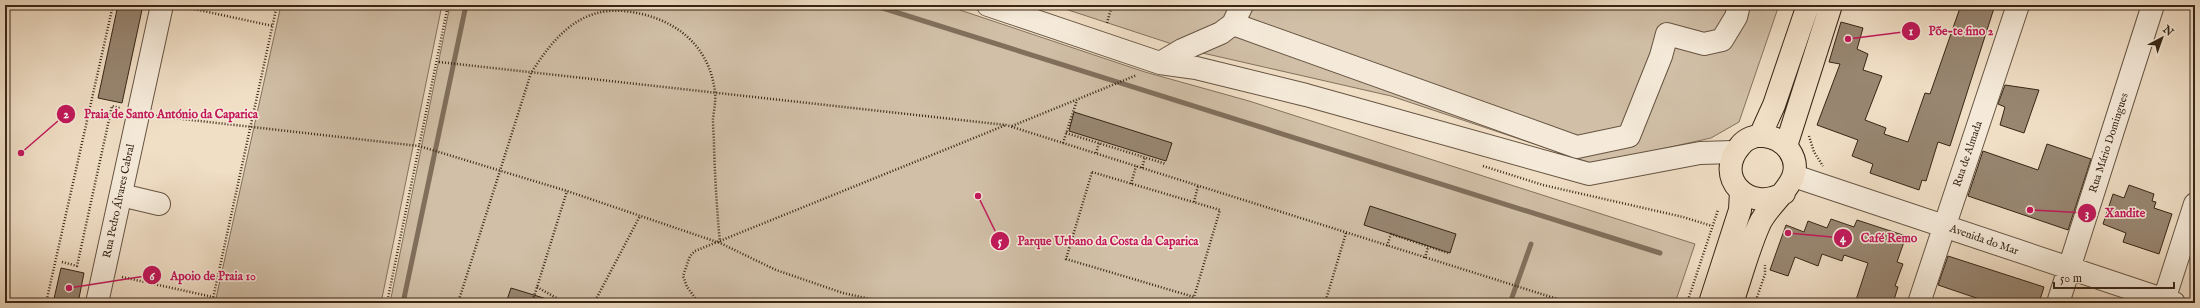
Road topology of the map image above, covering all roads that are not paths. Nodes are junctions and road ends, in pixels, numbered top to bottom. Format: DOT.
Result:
graph roads {
  1 [pos="162,5"];
  2 [pos="988,5"];
  3 [pos="1739,5"];
  4 [pos="1808,5"];
  5 [pos="1831,5"];
  6 [pos="2018,5"];
  7 [pos="2153,5"];
  8 [pos="1237,14"];
  9 [pos="1160,63"];
  10 [pos="1760,136"];
  11 [pos="1786,146"];
  12 [pos="1734,152"];
  13 [pos="1789,185"];
  14 [pos="1741,191"];
  15 [pos="121,195"];
  16 [pos="159,204"];
  17 [pos="2195,204"];
  18 [pos="1944,226"];
  19 [pos="2070,268"];
  20 [pos="2167,302"];
  21 [pos="97,303"];
  22 [pos="1710,303"];
  23 [pos="1732,303"];
  24 [pos="1919,303"];
  25 [pos="2058,303"];
  1 -- 15 [label="street, Rua Pedro Álvares Cabral"];
  2 -- 9 [label="street"];
  3 -- 8 [label="street"];
  4 -- 10 [label="main road"];
  5 -- 11 [label="main road"];
  6 -- 18 [label="street, Rua de Almada"];
  7 -- 19 [label="street, Rua Mário Domingues"];
  8 -- 9 [label="street"];
  9 -- 12 [label="street"];
  10 -- 11 [label="main road"];
  10 -- 12 [label="main road"];
  11 -- 13 [label="main road"];
  12 -- 14 [label="main road"];
  13 -- 14 [label="main road"];
  13 -- 18 [label="street, Avenida do Mar"];
  13 -- 23 [label="main road"];
  14 -- 22 [label="main road"];
  15 -- 16 [label="street"];
  15 -- 21 [label="street, Rua Pedro Álvares Cabral"];
  17 -- 20 [label="street"];
  18 -- 19 [label="street, Avenida do Mar"];
  18 -- 24 [label="street, Rua de Almada"];
  19 -- 20 [label="street, Avenida do Mar"];
  19 -- 25 [label="street, Rua Mário Domingues"];
}
